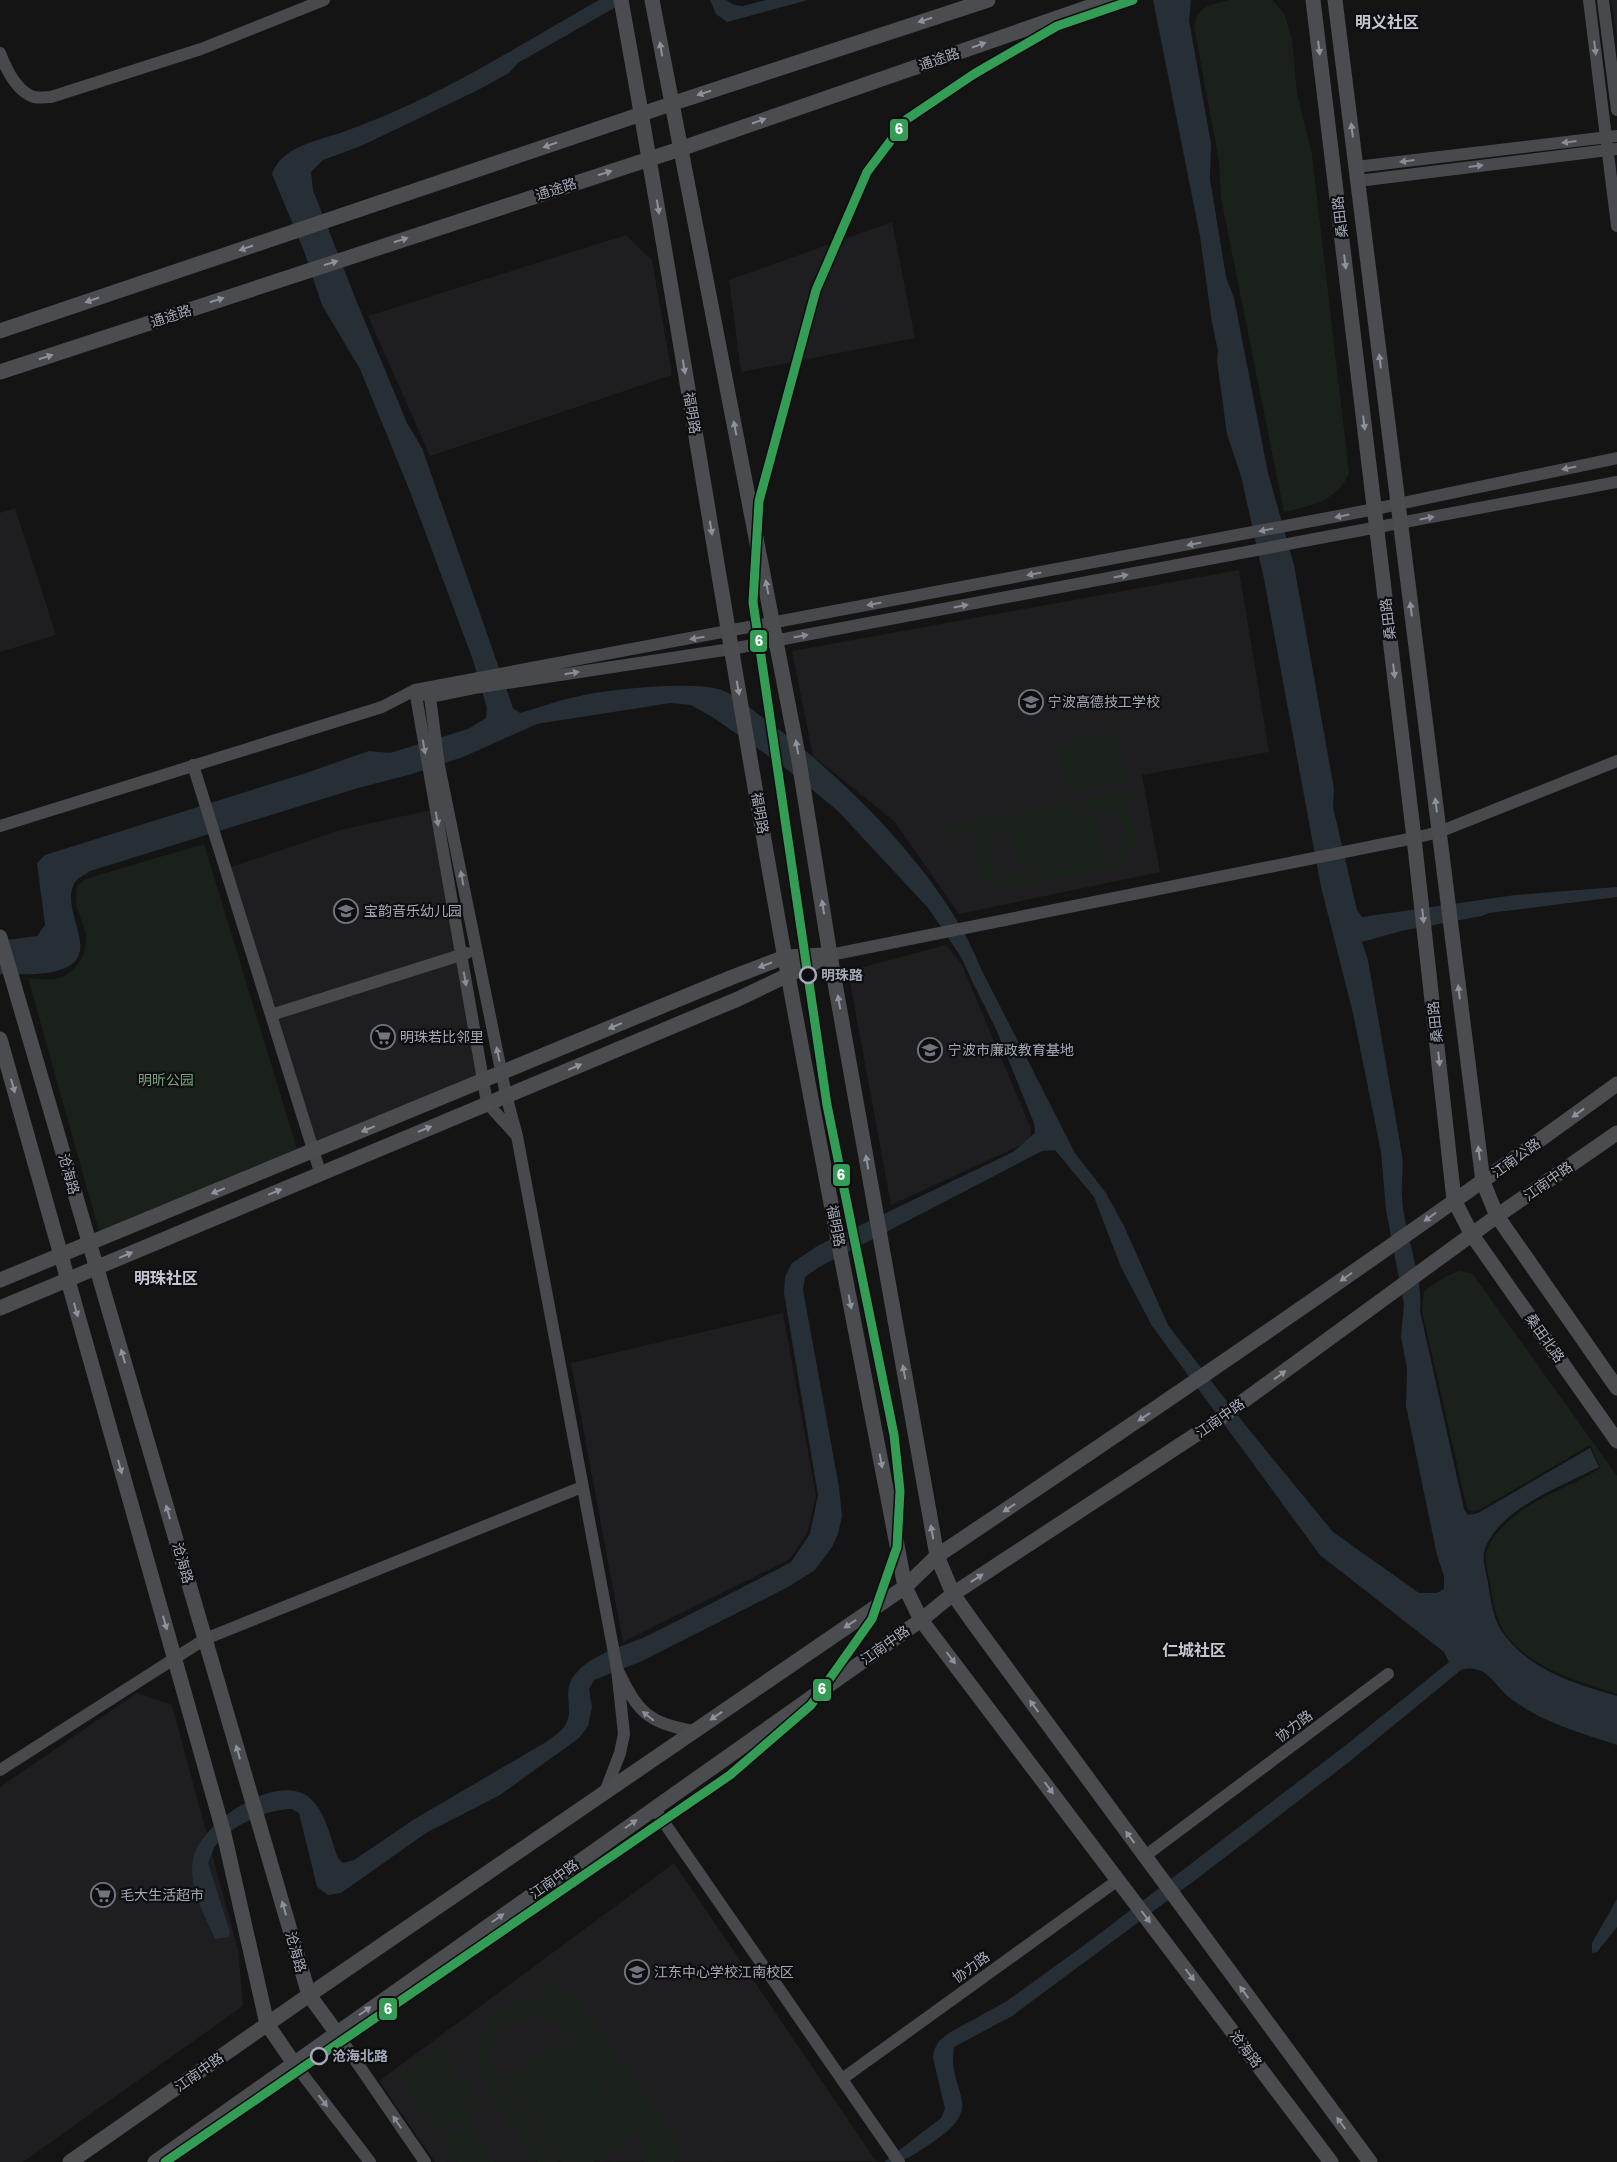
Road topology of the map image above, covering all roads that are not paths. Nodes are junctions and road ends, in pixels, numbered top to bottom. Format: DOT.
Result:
graph roads {
  1 [pos="324,0"];
  2 [pos="621,0"];
  3 [pos="988,0"];
  4 [pos="1109,0"];
  5 [pos="1314,0"];
  6 [pos="1336,0"];
  7 [pos="1589,0"];
  8 [pos="1603,0"];
  9 [pos="653,2"];
  10 [pos="0,53"];
  11 [pos="671,104"];
  12 [pos="1617,110"];
  13 [pos="642,114"];
  14 [pos="1612,143"];
  15 [pos="680,149"];
  16 [pos="650,159"];
  17 [pos="1357,174"];
  18 [pos="1617,226"];
  19 [pos="0,330"];
  20 [pos="0,372"];
  21 [pos="1617,458"];
  22 [pos="1617,482"];
  23 [pos="1398,504"];
  24 [pos="1375,509"];
  25 [pos="1401,523"];
  26 [pos="1377,528"];
  27 [pos="774,623"];
  28 [pos="728,632"];
  29 [pos="777,641"];
  30 [pos="731,649"];
  31 [pos="522,676"];
  32 [pos="473,684"];
  33 [pos="415,690"];
  34 [pos="430,696"];
  35 [pos="426,722"];
  36 [pos="1617,761"];
  37 [pos="193,765"];
  38 [pos="434,769"];
  39 [pos="0,826"];
  40 [pos="1439,832"];
  41 [pos="1414,838"];
  42 [pos="0,937"];
  43 [pos="476,949"];
  44 [pos="461,955"];
  45 [pos="830,955"];
  46 [pos="785,957"];
  47 [pos="788,977"];
  48 [pos="270,1015"];
  49 [pos="0,1040"];
  50 [pos="502,1073"];
  51 [pos="483,1081"];
  52 [pos="1617,1084"];
  53 [pos="506,1095"];
  54 [pos="487,1103"];
  55 [pos="1617,1133"];
  56 [pos="517,1136"];
  57 [pos="314,1151"];
  58 [pos="320,1172"];
  59 [pos="1482,1182"];
  60 [pos="1454,1200"];
  61 [pos="1497,1216"];
  62 [pos="1412,1230"];
  63 [pos="1472,1235"];
  64 [pos="90,1244"];
  65 [pos="61,1255"];
  66 [pos="97,1268"];
  67 [pos="0,1280"];
  68 [pos="68,1280"];
  69 [pos="0,1308"];
  70 [pos="1617,1388"];
  71 [pos="1617,1441"];
  72 [pos="582,1487"];
  73 [pos="937,1556"];
  74 [pos="905,1587"];
  75 [pos="953,1594"];
  76 [pos="921,1620"];
  77 [pos="205,1639"];
  78 [pos="174,1658"];
  79 [pos="617,1669"];
  80 [pos="1388,1674"];
  81 [pos="694,1731"];
  82 [pos="0,1770"];
  83 [pos="605,1792"];
  84 [pos="654,1808"];
  85 [pos="1145,1856"];
  86 [pos="1118,1880"];
  87 [pos="309,1995"];
  88 [pos="267,2024"];
  89 [pos="336,2032"];
  90 [pos="293,2062"];
  91 [pos="842,2079"];
  92 [pos="70,2162"];
  93 [pos="155,2162"];
  94 [pos="370,2162"];
  95 [pos="424,2162"];
  96 [pos="900,2162"];
  97 [pos="1331,2162"];
  98 [pos="1370,2162"];
  1 -- 10 [label="street"];
  2 -- 13 [label="main road, 福明路"];
  3 -- 11 [label="main road, one-way"];
  15 -- 4 [label="main road, 通途路, one-way"];
  5 -- 24 [label="main road, 桑田路, one-way"];
  17 -- 6 [label="main road, 桑田路, one-way"];
  7 -- 14 [label="street, one-way"];
  8 -- 12 [label="street"];
  11 -- 9 [label="main road, one-way"];
  11 -- 13 [label="main road"];
  11 -- 15 [label="main road"];
  13 -- 16 [label="main road, 福明路"];
  13 -- 19 [label="main road, one-way"];
  14 -- 17 [label="street"];
  14 -- 18 [label="street"];
  15 -- 16 [label="main road, 通途路"];
  27 -- 15 [label="main road, one-way"];
  20 -- 16 [label="main road, 通途路, one-way"];
  16 -- 28 [label="main road, 福明路, one-way"];
  23 -- 17 [label="main road, 桑田路, one-way"];
  21 -- 23 [label="street, one-way"];
  25 -- 22 [label="street, one-way"];
  23 -- 24 [label="street"];
  23 -- 25 [label="main road, 桑田路"];
  24 -- 26 [label="main road, 桑田路"];
  24 -- 27 [label="street, one-way"];
  25 -- 26 [label="street"];
  40 -- 25 [label="main road, 桑田路, one-way"];
  29 -- 26 [label="street, one-way"];
  26 -- 41 [label="main road, 桑田路, one-way"];
  27 -- 28 [label="street"];
  27 -- 29 [label="main road"];
  28 -- 30 [label="main road, 福明路"];
  28 -- 31 [label="street, one-way"];
  29 -- 30 [label="street"];
  45 -- 29 [label="main road, one-way"];
  31 -- 30 [label="street, one-way"];
  30 -- 46 [label="main road, 福明路, one-way"];
  31 -- 32 [label="street"];
  32 -- 33 [label="street"];
  32 -- 34 [label="street"];
  33 -- 34 [label="street"];
  33 -- 35 [label="street"];
  33 -- 37 [label="street"];
  34 -- 35 [label="street"];
  35 -- 38 [label="street"];
  36 -- 40 [label="street"];
  37 -- 39 [label="street"];
  37 -- 48 [label="street"];
  43 -- 38 [label="street, one-way"];
  38 -- 44 [label="street, one-way"];
  40 -- 41 [label="street"];
  59 -- 40 [label="main road, 桑田路, one-way"];
  41 -- 45 [label="street"];
  41 -- 60 [label="main road, 桑田路, one-way"];
  42 -- 64 [label="main road, 沧海路"];
  43 -- 44 [label="street"];
  50 -- 43 [label="street, one-way"];
  44 -- 48 [label="street"];
  44 -- 51 [label="street, one-way"];
  45 -- 46 [label="main road"];
  45 -- 47 [label="main road"];
  73 -- 45 [label="main road, one-way"];
  46 -- 47 [label="main road, 福明路"];
  46 -- 50 [label="main road, one-way"];
  53 -- 47 [label="main road, one-way"];
  47 -- 74 [label="main road, 福明路, one-way"];
  48 -- 57 [label="street"];
  49 -- 65 [label="main road, one-way"];
  50 -- 51 [label="main road"];
  50 -- 53 [label="street"];
  51 -- 54 [label="street"];
  51 -- 57 [label="main road, one-way"];
  52 -- 59 [label="main road, 江南公路, one-way"];
  53 -- 54 [label="main road"];
  53 -- 56 [label="street"];
  54 -- 56 [label="street"];
  58 -- 54 [label="main road, one-way"];
  55 -- 61 [label="main road, 江南中路"];
  56 -- 72 [label="street"];
  57 -- 58 [label="street"];
  57 -- 64 [label="main road, one-way"];
  66 -- 58 [label="main road, one-way"];
  59 -- 60 [label="main road, 江南公路"];
  59 -- 61 [label="main road, 桑田路"];
  60 -- 62 [label="main road, 江南公路, one-way"];
  60 -- 63 [label="main road, 桑田路"];
  61 -- 63 [label="main road, 江南中路"];
  61 -- 70 [label="main road"];
  62 -- 73 [label="main road, 江南中路, one-way"];
  63 -- 71 [label="main road, 桑田北路"];
  75 -- 63 [label="main road, 江南中路, one-way"];
  64 -- 65 [label="main road"];
  64 -- 66 [label="main road, 沧海路"];
  65 -- 67 [label="main road"];
  65 -- 68 [label="main road"];
  66 -- 68 [label="main road"];
  77 -- 66 [label="main road, 沧海路, one-way"];
  68 -- 69 [label="main road"];
  68 -- 78 [label="main road, one-way"];
  72 -- 77 [label="street"];
  72 -- 79 [label="street"];
  73 -- 74 [label="main road, 江南中路"];
  73 -- 75 [label="main road"];
  74 -- 76 [label="main road, 福明路"];
  74 -- 81 [label="main road, 江南中路, one-way"];
  75 -- 76 [label="main road, 江南中路"];
  85 -- 75 [label="main road, one-way"];
  76 -- 84 [label="main road, 江南中路"];
  76 -- 86 [label="main road, 福明路, one-way"];
  77 -- 78 [label="street"];
  87 -- 77 [label="main road, 沧海路, one-way"];
  78 -- 82 [label="street"];
  78 -- 88 [label="main road"];
  81 -- 79 [label="street, one-way"];
  79 -- 83 [label="street"];
  80 -- 85 [label="street, 协力路"];
  81 -- 83 [label="main road, 江南中路"];
  83 -- 87 [label="main road, 江南中路"];
  89 -- 84 [label="main road, 江南中路, one-way"];
  84 -- 91 [label="street"];
  98 -- 85 [label="main road, one-way"];
  86 -- 91 [label="street, 协力路"];
  86 -- 97 [label="main road, 沧海路, one-way"];
  87 -- 88 [label="main road, 江南中路"];
  87 -- 89 [label="main road, 沧海路"];
  88 -- 90 [label="main road"];
  88 -- 92 [label="main road, 江南中路"];
  89 -- 90 [label="main road, 江南中路"];
  95 -- 89 [label="street, 沧海路, one-way"];
  90 -- 93 [label="main road, 江南中路"];
  90 -- 94 [label="street, one-way"];
  91 -- 96 [label="street"];
}
